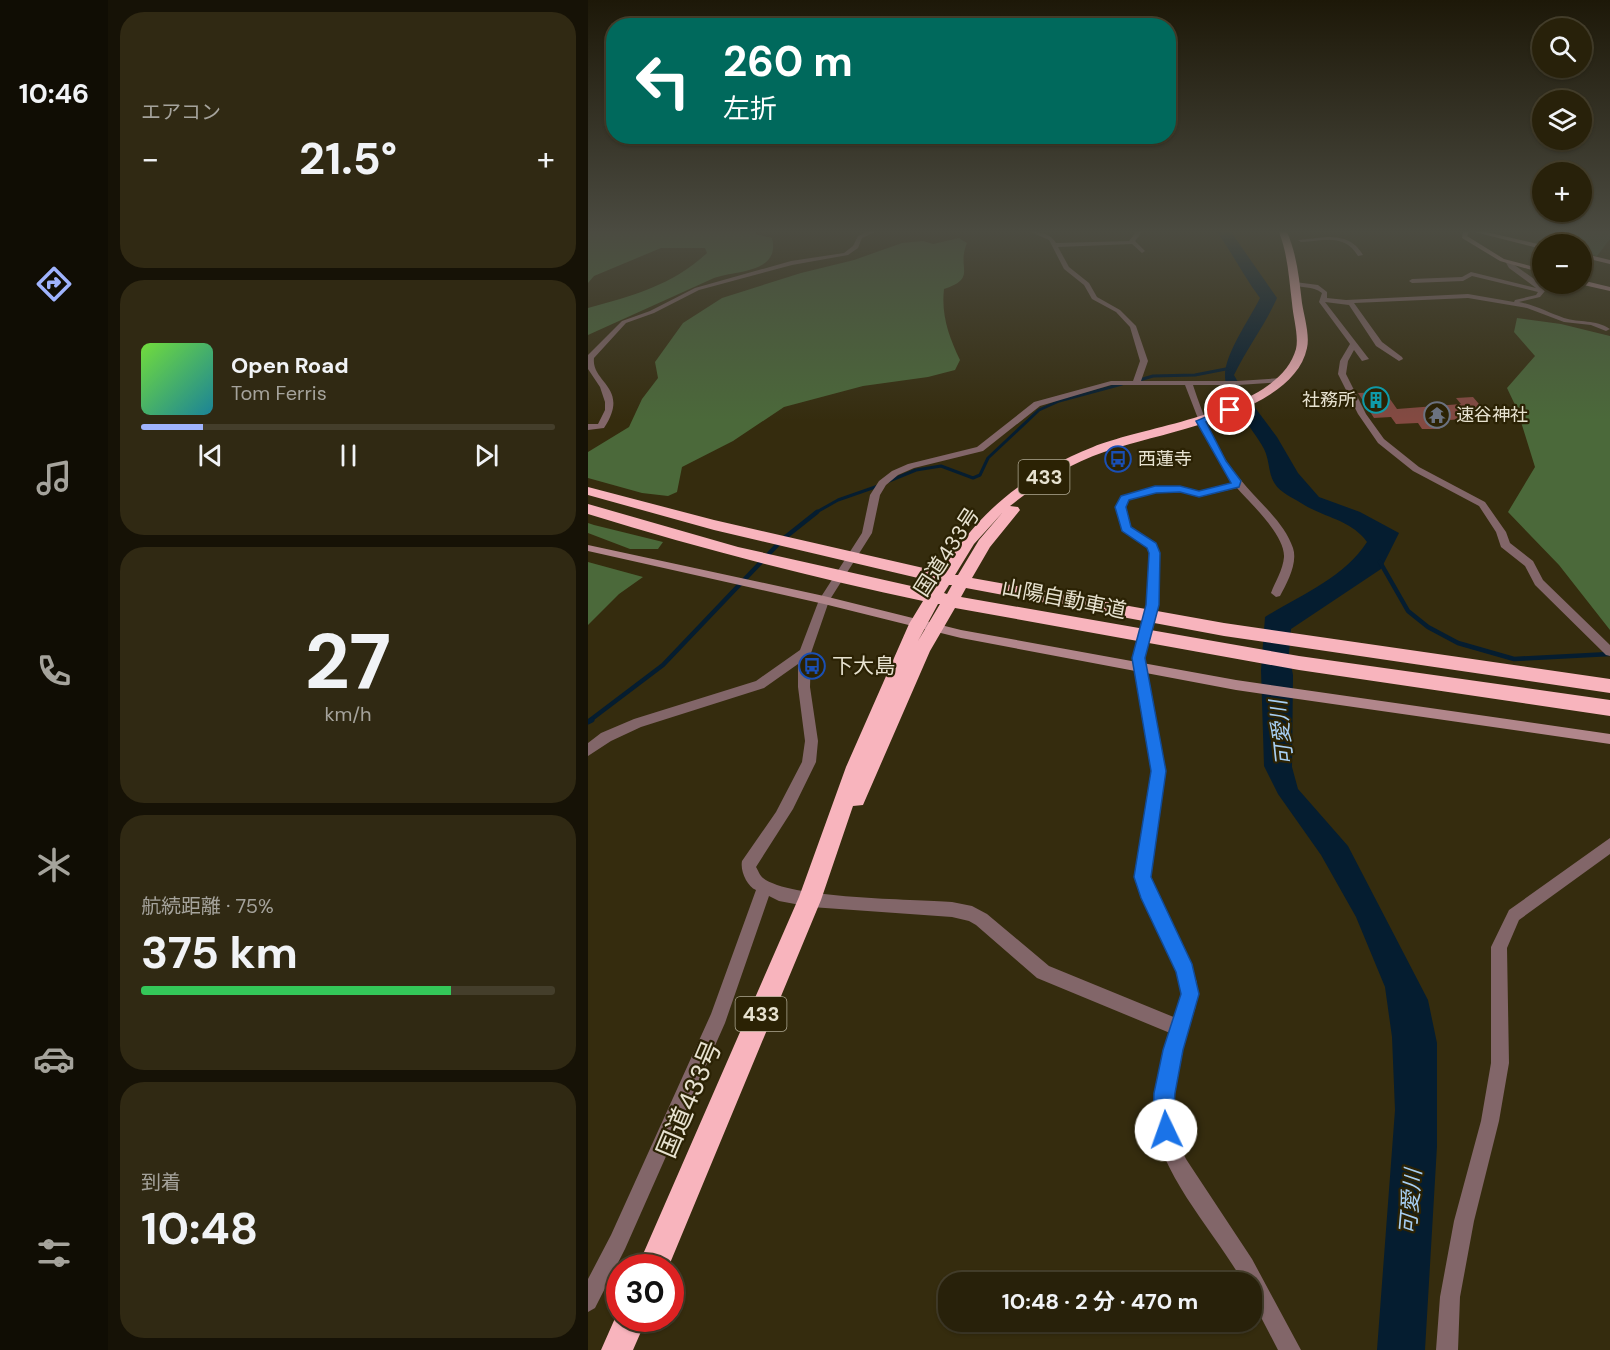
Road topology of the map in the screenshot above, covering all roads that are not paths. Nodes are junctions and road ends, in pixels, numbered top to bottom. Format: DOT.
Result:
graph roads {
  1 [pos="685,295"];
  2 [pos="1093,295"];
  3 [pos="1300,295"];
  4 [pos="1303,295"];
  5 [pos="1324,295"];
  6 [pos="1437,295"];
  7 [pos="1539,295"];
  8 [pos="1439,297"];
  9 [pos="1323,299"];
  10 [pos="1349,301"];
  11 [pos="1511,302"];
  12 [pos="1606,329"];
  13 [pos="1354,345"];
  14 [pos="1365,359"];
  15 [pos="1399,359"];
  16 [pos="588,365"];
  17 [pos="588,365"];
  18 [pos="1282,380"];
  19 [pos="1137,381"];
  20 [pos="1188,382"];
  21 [pos="1255,403"];
  22 [pos="1202,424"];
  23 [pos="588,427"];
  24 [pos="1236,481"];
  25 [pos="588,491"];
  26 [pos="588,509"];
  27 [pos="588,548"];
  28 [pos="1276,592"];
  29 [pos="824,600"];
  30 [pos="925,626"];
  31 [pos="1610,652"];
  32 [pos="805,653"];
  33 [pos="1140,667"];
  34 [pos="1610,686"];
  35 [pos="1610,708"];
  36 [pos="1610,739"];
  37 [pos="588,750"];
  38 [pos="1610,845"];
  39 [pos="764,888"];
  40 [pos="812,896"];
  41 [pos="1180,1028"];
  42 [pos="658,1254"];
  43 [pos="588,1301"];
  44 [pos="625,1332"];
  45 [pos="617,1350"];
  46 [pos="1290,1350"];
  47 [pos="1447,1350"];
  1 -- 17 [label="street"];
  2 -- 19 [label="street"];
  3 -- 18 [label="highway, 国道433号 / 433"];
  4 -- 21 [label="highway, 国道433号 / 433"];
  5 -- 9 [label="street"];
  6 -- 8 [label="street"];
  7 -- 11 [label="street"];
  8 -- 10 [label="street"];
  8 -- 11 [label="street"];
  9 -- 10 [label="street"];
  9 -- 13 [label="street"];
  10 -- 15 [label="street"];
  11 -- 12 [label="street"];
  13 -- 14 [label="street"];
  13 -- 31 [label="street"];
  16 -- 23 [label="street"];
  18 -- 20 [label="street"];
  18 -- 21 [label="highway, 国道433号 / 433"];
  19 -- 20 [label="street"];
  19 -- 29 [label="street"];
  20 -- 22 [label="street"];
  21 -- 22 [label="highway, 国道433号 / 433"];
  22 -- 24 [label="street"];
  22 -- 30 [label="highway, 国道433号 / 433"];
  24 -- 28 [label="street"];
  24 -- 33 [label="street"];
  25 -- 34 [label="highway, 山陽自動車道"];
  26 -- 35 [label="highway, 山陽自動車道"];
  27 -- 29 [label="street"];
  29 -- 30 [label="street"];
  29 -- 32 [label="street"];
  30 -- 33 [label="street"];
  30 -- 40 [label="highway, 国道433号 / 433"];
  32 -- 37 [label="street"];
  32 -- 39 [label="street"];
  33 -- 36 [label="street"];
  33 -- 41 [label="street"];
  38 -- 47 [label="street"];
  39 -- 40 [label="street"];
  39 -- 43 [label="street"];
  40 -- 41 [label="street"];
  40 -- 42 [label="highway, 国道433号 / 433"];
  41 -- 46 [label="street"];
  44 -- 45 [label="highway"];
}
